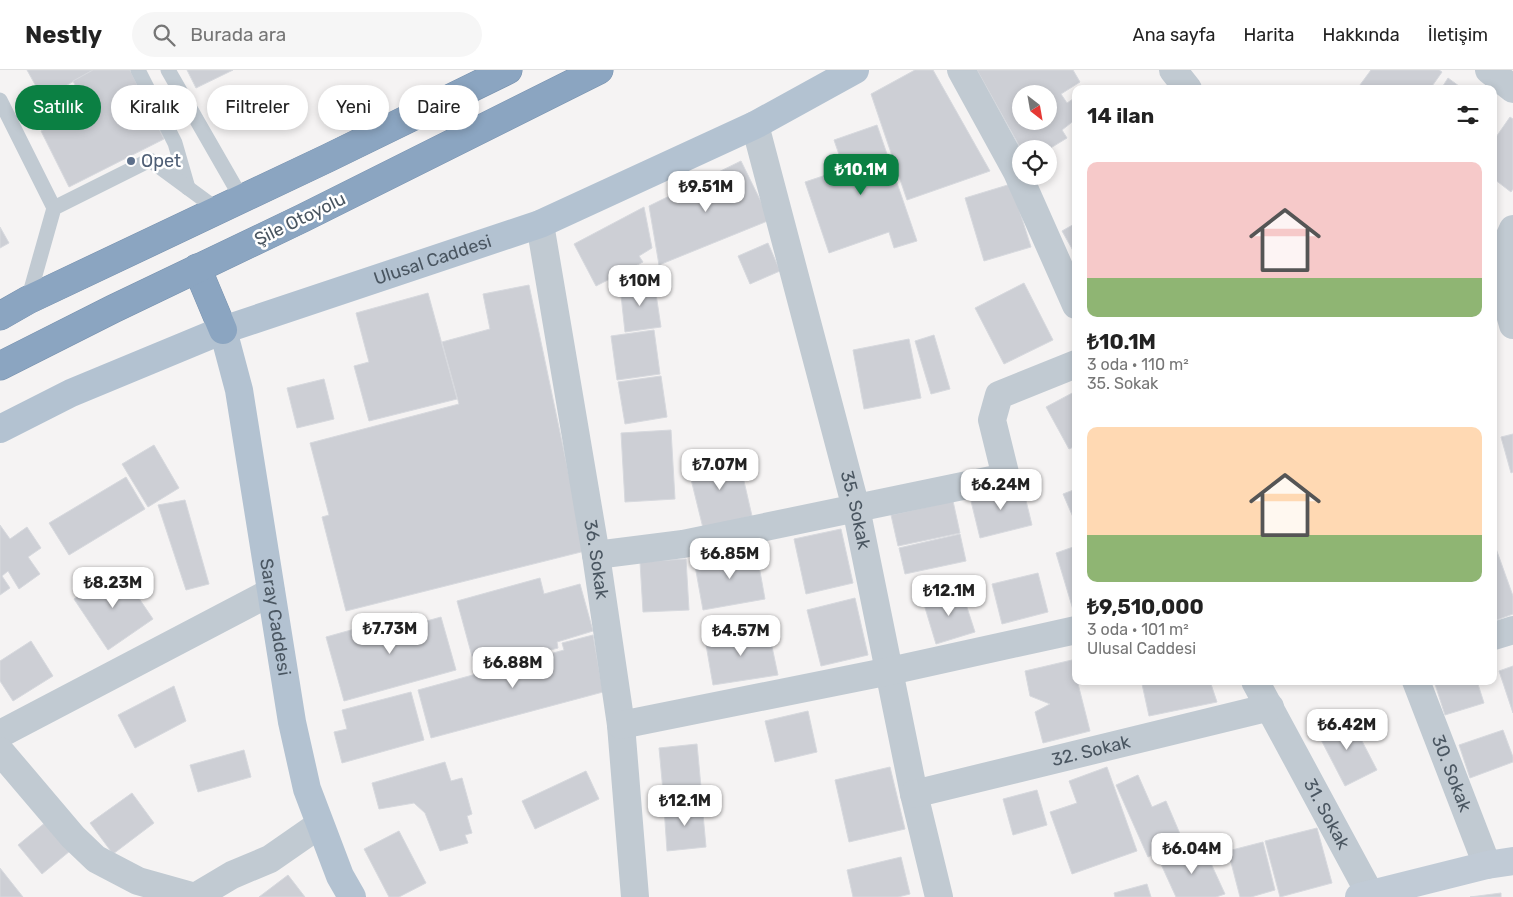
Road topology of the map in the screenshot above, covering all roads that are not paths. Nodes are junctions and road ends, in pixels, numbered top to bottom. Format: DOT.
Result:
graph roads {
  1 [pos="138,70"];
  2 [pos="168,70"];
  3 [pos="508,70"];
  4 [pos="599,70"];
  5 [pos="854,70"];
  6 [pos="961,70"];
  7 [pos="1172,70"];
  8 [pos="1489,70"];
  9 [pos="1185,85"];
  10 [pos="1513,89"];
  11 [pos="0,100"];
  12 [pos="755,125"];
  13 [pos="188,188"];
  14 [pos="230,204"];
  15 [pos="54,208"];
  16 [pos="540,224"];
  17 [pos="1505,234"];
  18 [pos="197,268"];
  19 [pos="1072,296"];
  20 [pos="28,300"];
  21 [pos="0,316"];
  22 [pos="1506,321"];
  23 [pos="223,330"];
  24 [pos="0,366"];
  25 [pos="1072,366"];
  26 [pos="0,428"];
  27 [pos="856,508"];
  28 [pos="596,555"];
  29 [pos="270,592"];
  30 [pos="1513,630"];
  31 [pos="1072,631"];
  32 [pos="1497,635"];
  33 [pos="890,671"];
  34 [pos="1257,685"];
  35 [pos="1418,685"];
  36 [pos="1270,707"];
  37 [pos="621,725"];
  38 [pos="0,734"];
  39 [pos="0,751"];
  40 [pos="914,794"];
  41 [pos="319,825"];
  42 [pos="1500,863"];
  43 [pos="1380,894"];
  44 [pos="195,897"];
  45 [pos="352,897"];
  46 [pos="634,897"];
  47 [pos="939,897"];
  1 -- 13 [label="lane"];
  2 -- 14 [label="lane"];
  3 -- 14 [label="highway"];
  4 -- 18 [label="highway, Şile Otoyolu"];
  5 -- 12 [label="main road, Ulusal Caddesi"];
  6 -- 19 [label="street"];
  7 -- 9 [label="street"];
  8 -- 10 [label="street"];
  11 -- 15 [label="lane"];
  12 -- 16 [label="main road, Ulusal Caddesi"];
  12 -- 27 [label="street, 35. Sokak"];
  13 -- 14 [label="lane"];
  13 -- 15 [label="lane"];
  14 -- 20 [label="highway"];
  15 -- 20 [label="lane"];
  16 -- 23 [label="main road, Ulusal Caddesi"];
  16 -- 28 [label="street, 36. Sokak"];
  17 -- 22 [label="street"];
  18 -- 23 [label="highway"];
  18 -- 24 [label="highway, Şile Otoyolu"];
  20 -- 21 [label="highway"];
  23 -- 26 [label="main road, Ulusal Caddesi"];
  23 -- 29 [label="main road, Saray Caddesi"];
  25 -- 27 [label="street"];
  27 -- 28 [label="street"];
  27 -- 33 [label="street, 35. Sokak"];
  28 -- 37 [label="street, 36. Sokak"];
  29 -- 38 [label="street"];
  29 -- 41 [label="main road, Saray Caddesi"];
  30 -- 32 [label="street"];
  31 -- 33 [label="street"];
  33 -- 37 [label="street"];
  33 -- 40 [label="street, 35. Sokak"];
  34 -- 36 [label="street, 31. Sokak"];
  35 -- 42 [label="street, 30. Sokak"];
  36 -- 40 [label="street, 32. Sokak"];
  36 -- 43 [label="street, 31. Sokak"];
  37 -- 46 [label="street, 36. Sokak"];
  39 -- 44 [label="street"];
  40 -- 47 [label="street, 35. Sokak"];
  41 -- 44 [label="street"];
  41 -- 45 [label="main road, Saray Caddesi"];
  42 -- 43 [label="main road"];
}
